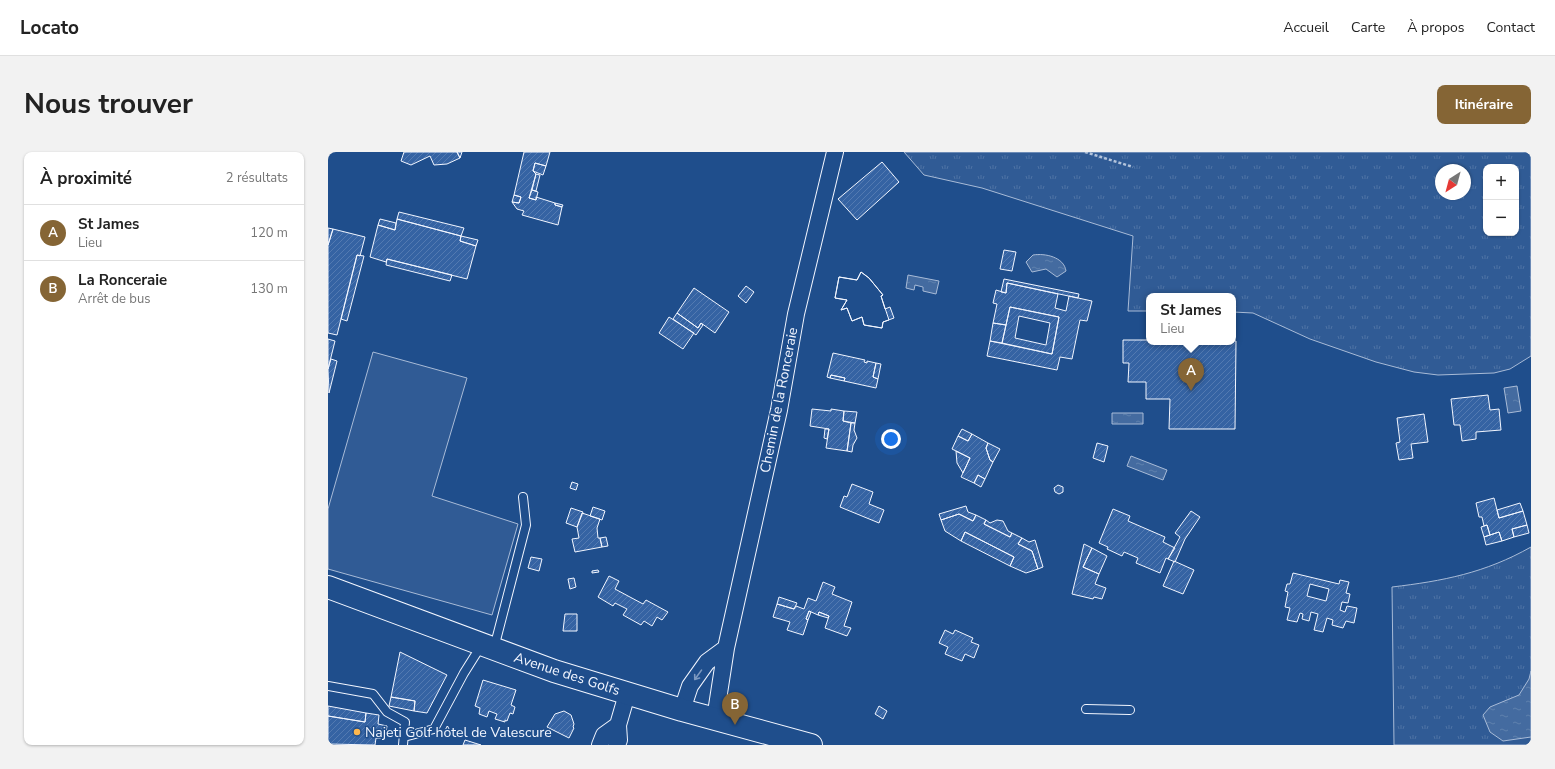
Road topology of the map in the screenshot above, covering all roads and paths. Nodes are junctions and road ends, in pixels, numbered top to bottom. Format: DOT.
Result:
graph roads {
  1 [pos="835,152"];
  2 [pos="1085,152"];
  3 [pos="1133,167"];
  4 [pos="523,497"];
  5 [pos="328,587"];
  6 [pos="488,647"];
  7 [pos="726,648"];
  8 [pos="328,686"];
  9 [pos="627,694"];
  10 [pos="1086,709"];
  11 [pos="682,710"];
  12 [pos="1130,710"];
  13 [pos="714,718"];
  14 [pos="618,725"];
  15 [pos="404,741"];
  16 [pos="600,745"];
  17 [pos="617,745"];
  18 [pos="811,745"];
  1 -- 7 [label="street, Chemin de la Ronceraie"];
  2 -- 3 [label="path"];
  4 -- 6 [label="lane"];
  5 -- 6 [label="main road, Avenue des Golfs"];
  6 -- 9 [label="main road, Avenue des Golfs"];
  6 -- 15 [label="lane"];
  7 -- 11 [label="street, one-way"];
  7 -- 13 [label="street, Chemin de la Ronceraie"];
  8 -- 15 [label="lane"];
  9 -- 11 [label="main road, Avenue des Golfs"];
  9 -- 14 [label="street"];
  10 -- 12 [label="lane"];
  11 -- 13 [label="main road, Avenue des Golfs"];
  13 -- 18 [label="main road, Avenue des Golfs"];
  14 -- 16 [label="street"];
  14 -- 17 [label="street"];
}
